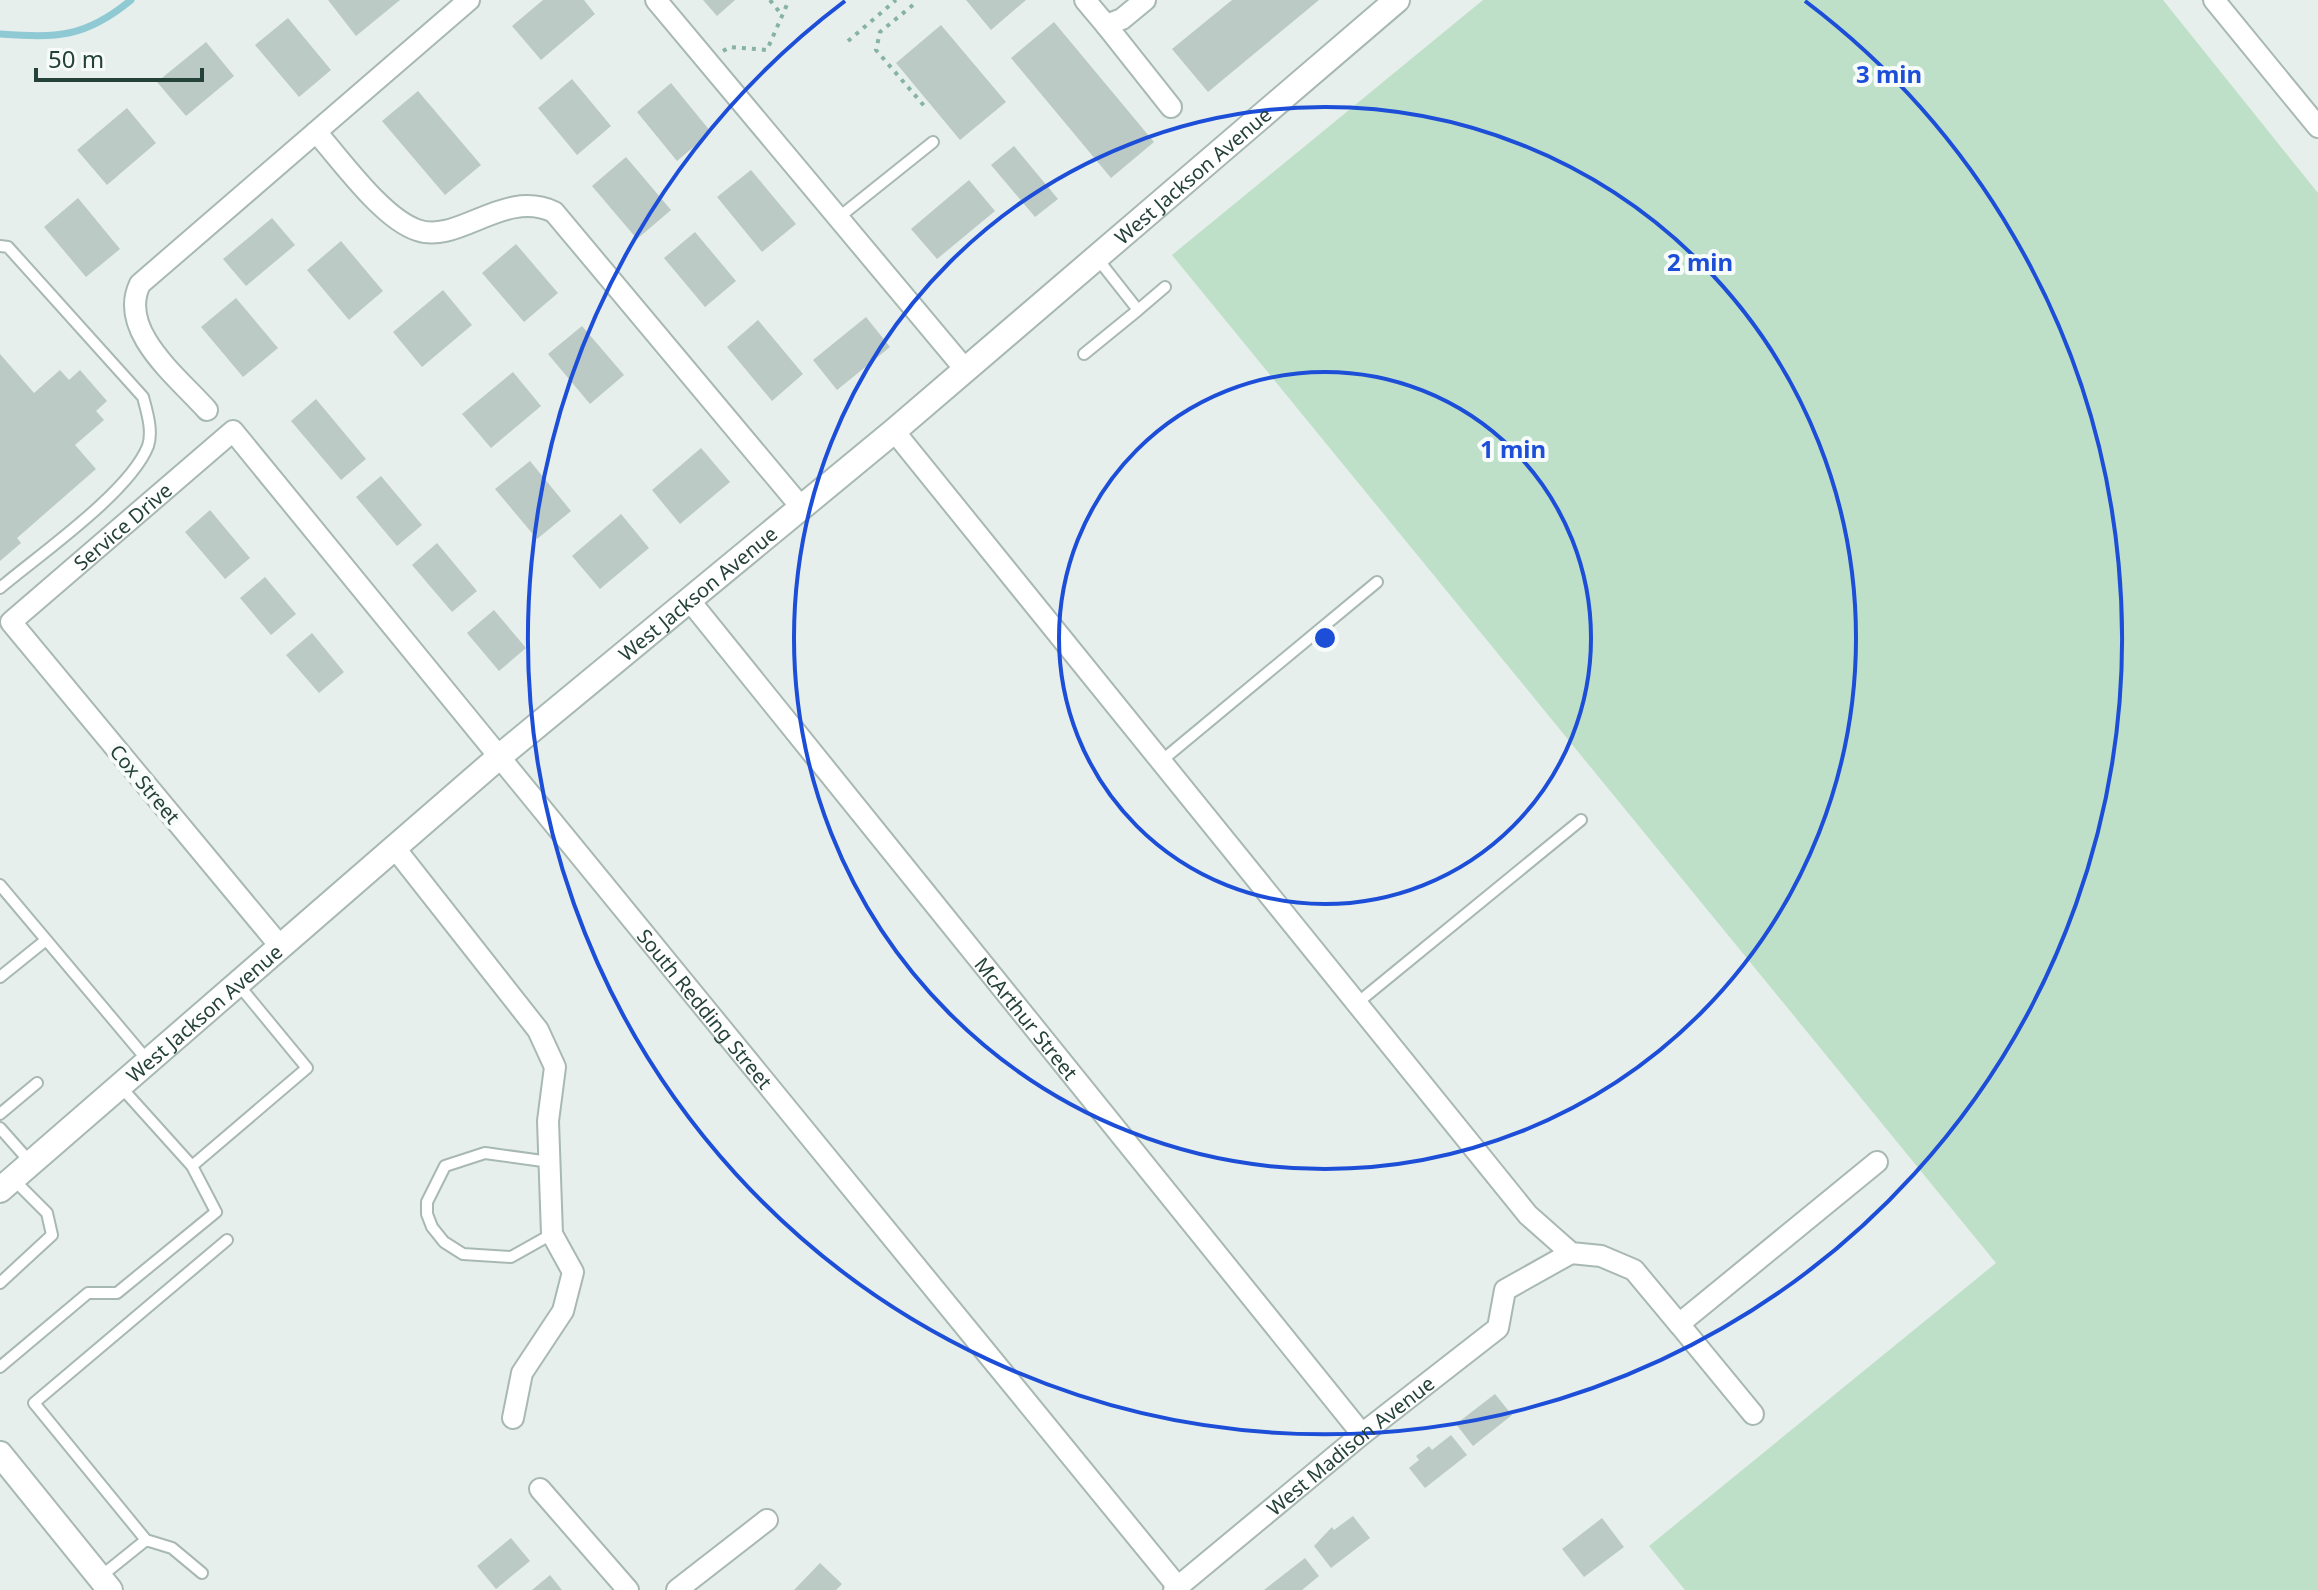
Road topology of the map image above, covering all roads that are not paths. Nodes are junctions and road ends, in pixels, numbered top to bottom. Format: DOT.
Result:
graph roads {
  1 [pos="469,0"];
  2 [pos="656,0"];
  3 [pos="1085,0"];
  4 [pos="1145,0"];
  5 [pos="2214,0"];
  6 [pos="1390,2"];
  7 [pos="1106,25"];
  8 [pos="1171,107"];
  9 [pos="2318,127"];
  10 [pos="316,132"];
  11 [pos="933,142"];
  12 [pos="838,218"];
  13 [pos="0,246"];
  14 [pos="1095,256"];
  15 [pos="1165,287"];
  16 [pos="1138,310"];
  17 [pos="1084,354"];
  18 [pos="964,368"];
  19 [pos="207,410"];
  20 [pos="233,431"];
  21 [pos="894,431"];
  22 [pos="801,507"];
  23 [pos="1377,582"];
  24 [pos="0,588"];
  25 [pos="690,601"];
  26 [pos="11,622"];
  27 [pos="499,757"];
  28 [pos="1160,762"];
  29 [pos="1581,820"];
  30 [pos="394,847"];
  31 [pos="0,885"];
  32 [pos="46,940"];
  33 [pos="280,946"];
  34 [pos="0,977"];
  35 [pos="237,983"];
  36 [pos="1356,1004"];
  37 [pos="148,1061"];
  38 [pos="37,1083"];
  39 [pos="120,1086"];
  40 [pos="0,1114"];
  41 [pos="0,1128"];
  42 [pos="550,1162"];
  43 [pos="1877,1162"];
  44 [pos="192,1166"];
  45 [pos="15,1177"];
  46 [pos="552,1234"];
  47 [pos="227,1240"];
  48 [pos="1571,1253"];
  49 [pos="0,1283"];
  50 [pos="1679,1324"];
  51 [pos="0,1367"];
  52 [pos="1753,1414"];
  53 [pos="513,1418"];
  54 [pos="1362,1434"];
  55 [pos="0,1454"];
  56 [pos="540,1489"];
  57 [pos="767,1520"];
  58 [pos="146,1540"];
  59 [pos="202,1573"];
  60 [pos="98,1586"];
  61 [pos="1176,1588"];
  62 [pos="628,1590"];
  63 [pos="677,1590"];
  1 -- 10 [label="street"];
  2 -- 12 [label="street"];
  3 -- 7 [label="street"];
  4 -- 7 [label="street"];
  5 -- 9 [label="street"];
  6 -- 14 [label="street, West Jackson Avenue"];
  7 -- 8 [label="street"];
  10 -- 19 [label="street"];
  10 -- 22 [label="street"];
  11 -- 12 [label="lane"];
  12 -- 18 [label="street"];
  13 -- 24 [label="lane"];
  14 -- 16 [label="lane"];
  14 -- 18 [label="street, West Jackson Avenue"];
  15 -- 16 [label="lane"];
  16 -- 17 [label="lane"];
  18 -- 21 [label="street, West Jackson Avenue"];
  20 -- 26 [label="street, Service Drive"];
  20 -- 27 [label="street, South Redding Street"];
  21 -- 22 [label="street, West Jackson Avenue"];
  21 -- 28 [label="street"];
  22 -- 25 [label="street, West Jackson Avenue"];
  23 -- 28 [label="lane"];
  25 -- 27 [label="street, West Jackson Avenue"];
  25 -- 54 [label="street, McArthur Street"];
  26 -- 33 [label="street, Cox Street"];
  27 -- 30 [label="street, West Jackson Avenue"];
  27 -- 61 [label="street, South Redding Street"];
  28 -- 36 [label="street"];
  29 -- 36 [label="lane"];
  30 -- 33 [label="street, West Jackson Avenue"];
  30 -- 42 [label="street"];
  31 -- 32 [label="lane"];
  32 -- 34 [label="lane"];
  32 -- 37 [label="lane"];
  33 -- 35 [label="street, West Jackson Avenue"];
  35 -- 37 [label="street, West Jackson Avenue"];
  35 -- 44 [label="lane"];
  36 -- 48 [label="street"];
  37 -- 39 [label="street, West Jackson Avenue"];
  38 -- 40 [label="lane"];
  39 -- 44 [label="lane"];
  39 -- 45 [label="street, West Jackson Avenue"];
  41 -- 45 [label="lane"];
  42 -- 46 [label="street"];
  42 -- 46 [label="lane"];
  43 -- 50 [label="street"];
  44 -- 51 [label="lane"];
  45 -- 49 [label="lane"];
  46 -- 53 [label="street"];
  47 -- 58 [label="lane"];
  48 -- 50 [label="street"];
  48 -- 54 [label="street, West Madison Avenue"];
  50 -- 52 [label="street"];
  54 -- 61 [label="street, West Madison Avenue"];
  55 -- 60 [label="street"];
  56 -- 62 [label="street"];
  57 -- 63 [label="street"];
  58 -- 59 [label="lane"];
  58 -- 60 [label="lane"];
}
